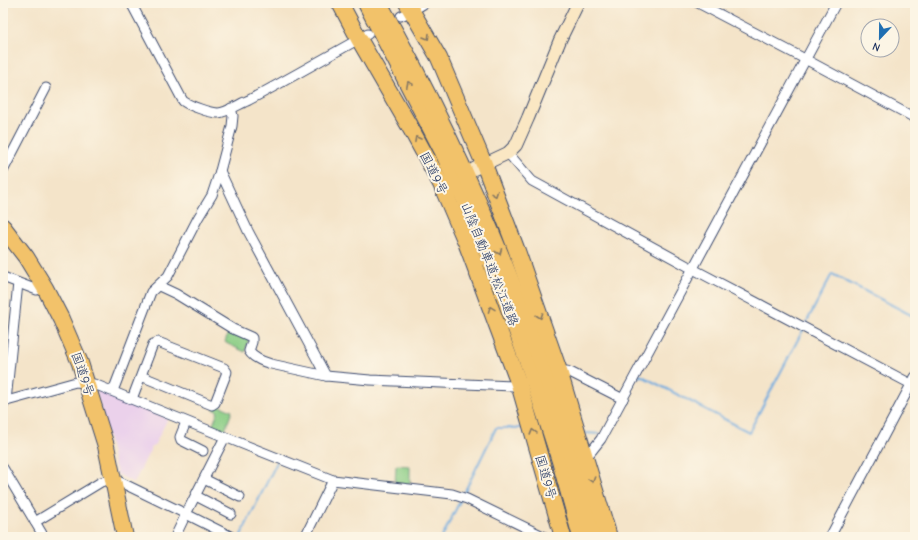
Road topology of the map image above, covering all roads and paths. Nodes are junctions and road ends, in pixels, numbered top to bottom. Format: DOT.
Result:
graph roads {
  1 [pos="131,3"];
  2 [pos="340,3"];
  3 [pos="366,3"];
  4 [pos="379,3"];
  5 [pos="578,3"];
  6 [pos="698,3"];
  7 [pos="836,3"];
  8 [pos="411,8"];
  9 [pos="364,37"];
  10 [pos="805,59"];
  11 [pos="46,88"];
  12 [pos="231,108"];
  13 [pos="915,118"];
  14 [pos="508,153"];
  15 [pos="479,167"];
  16 [pos="3,171"];
  17 [pos="220,171"];
  18 [pos="3,227"];
  19 [pos="693,269"];
  20 [pos="3,277"];
  21 [pos="18,283"];
  22 [pos="159,286"];
  23 [pos="45,288"];
  24 [pos="557,372"];
  25 [pos="141,376"];
  26 [pos="326,376"];
  27 [pos="913,380"];
  28 [pos="87,383"];
  29 [pos="524,383"];
  30 [pos="113,392"];
  31 [pos="132,399"];
  32 [pos="623,399"];
  33 [pos="5,402"];
  34 [pos="186,422"];
  35 [pos="225,437"];
  36 [pos="203,451"];
  37 [pos="586,458"];
  38 [pos="3,468"];
  39 [pos="113,479"];
  40 [pos="204,479"];
  41 [pos="333,480"];
  42 [pos="196,496"];
  43 [pos="240,497"];
  44 [pos="186,514"];
  45 [pos="231,514"];
  46 [pos="35,522"];
  47 [pos="44,537"];
  48 [pos="125,537"];
  49 [pos="175,537"];
  50 [pos="232,537"];
  51 [pos="305,537"];
  52 [pos="545,537"];
  53 [pos="563,537"];
  54 [pos="581,537"];
  55 [pos="594,537"];
  56 [pos="609,537"];
  57 [pos="830,537"];
  1 -- 12 [label="street"];
  2 -- 9 [label="highway, 国道9号"];
  54 -- 3 [label="highway, 山陰自動車道;松江道路, one-way"];
  4 -- 55 [label="highway, 山陰自動車道;松江道路, one-way"];
  5 -- 14 [label="street"];
  6 -- 10 [label="street"];
  7 -- 10 [label="street"];
  8 -- 15 [label="highway, one-way"];
  9 -- 12 [label="street"];
  29 -- 9 [label="highway, 国道9号, one-way"];
  10 -- 13 [label="street"];
  10 -- 19 [label="street"];
  11 -- 16 [label="street"];
  12 -- 17 [label="street"];
  14 -- 15 [label="street"];
  14 -- 19 [label="street"];
  15 -- 24 [label="highway, one-way"];
  17 -- 22 [label="street"];
  17 -- 26 [label="street"];
  18 -- 23 [label="highway, 国道9号"];
  19 -- 27 [label="street"];
  19 -- 32 [label="street"];
  20 -- 21 [label="street"];
  21 -- 23 [label="street"];
  21 -- 33 [label="street"];
  22 -- 26 [label="street"];
  22 -- 30 [label="street"];
  23 -- 28 [label="highway, 国道9号"];
  24 -- 32 [label="street"];
  24 -- 37 [label="highway"];
  25 -- 25 [label="street"];
  25 -- 31 [label="street"];
  26 -- 29 [label="street"];
  27 -- 57 [label="street"];
  28 -- 30 [label="street"];
  28 -- 33 [label="street"];
  28 -- 39 [label="highway, 国道9号"];
  53 -- 29 [label="highway, 国道9号, one-way"];
  30 -- 31 [label="street"];
  31 -- 34 [label="street"];
  32 -- 37 [label="street"];
  34 -- 35 [label="street"];
  34 -- 36 [label="street"];
  35 -- 40 [label="street"];
  35 -- 41 [label="street"];
  37 -- 56 [label="highway, one-way"];
  38 -- 46 [label="street"];
  39 -- 44 [label="street"];
  39 -- 46 [label="street"];
  39 -- 48 [label="highway, 国道9号"];
  40 -- 42 [label="street"];
  40 -- 43 [label="street"];
  41 -- 51 [label="street"];
  41 -- 52 [label="street"];
  42 -- 44 [label="street"];
  42 -- 45 [label="street"];
  44 -- 49 [label="street"];
  44 -- 50 [label="street"];
  46 -- 47 [label="street"];
}
